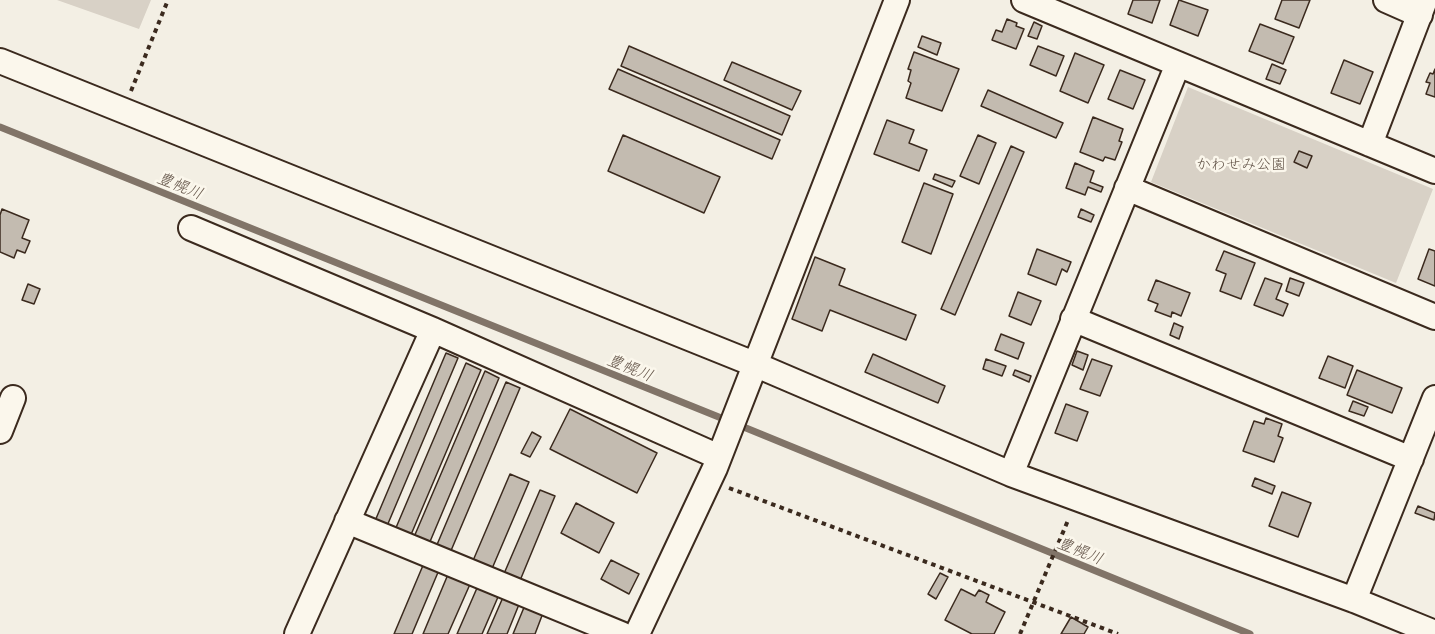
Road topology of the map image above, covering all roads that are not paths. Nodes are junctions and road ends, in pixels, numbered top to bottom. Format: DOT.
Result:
graph roads {
  1 [pos="897,0"];
  2 [pos="1024,0"];
  3 [pos="1386,0"];
  4 [pos="1051,5"];
  5 [pos="1423,7"];
  6 [pos="0,61"];
  7 [pos="1178,64"];
  8 [pos="1370,144"];
  9 [pos="1435,171"];
  10 [pos="1126,188"];
  11 [pos="191,228"];
  12 [pos="1435,317"];
  13 [pos="1073,319"];
  14 [pos="433,330"];
  15 [pos="752,370"];
  16 [pos="13,398"];
  17 [pos="1435,398"];
  18 [pos="0,431"];
  19 [pos="1411,459"];
  20 [pos="717,462"];
  21 [pos="1011,474"];
  22 [pos="347,521"];
  23 [pos="1354,600"];
  24 [pos="1435,633"];
  25 [pos="297,634"];
  26 [pos="621,634"];
  27 [pos="638,634"];
  1 -- 15 [label="street"];
  2 -- 4 [label="street"];
  3 -- 5 [label="street"];
  4 -- 7 [label="street"];
  5 -- 8 [label="street"];
  6 -- 15 [label="street"];
  7 -- 8 [label="street"];
  7 -- 10 [label="street"];
  8 -- 9 [label="street"];
  10 -- 12 [label="street"];
  10 -- 13 [label="street"];
  11 -- 14 [label="street"];
  13 -- 19 [label="street"];
  13 -- 21 [label="street"];
  14 -- 20 [label="street"];
  14 -- 22 [label="street"];
  15 -- 20 [label="street"];
  15 -- 21 [label="street"];
  16 -- 18 [label="street"];
  17 -- 19 [label="street"];
  19 -- 23 [label="street"];
  20 -- 27 [label="street"];
  21 -- 23 [label="street"];
  22 -- 25 [label="street"];
  22 -- 26 [label="street"];
  23 -- 24 [label="street"];
}
